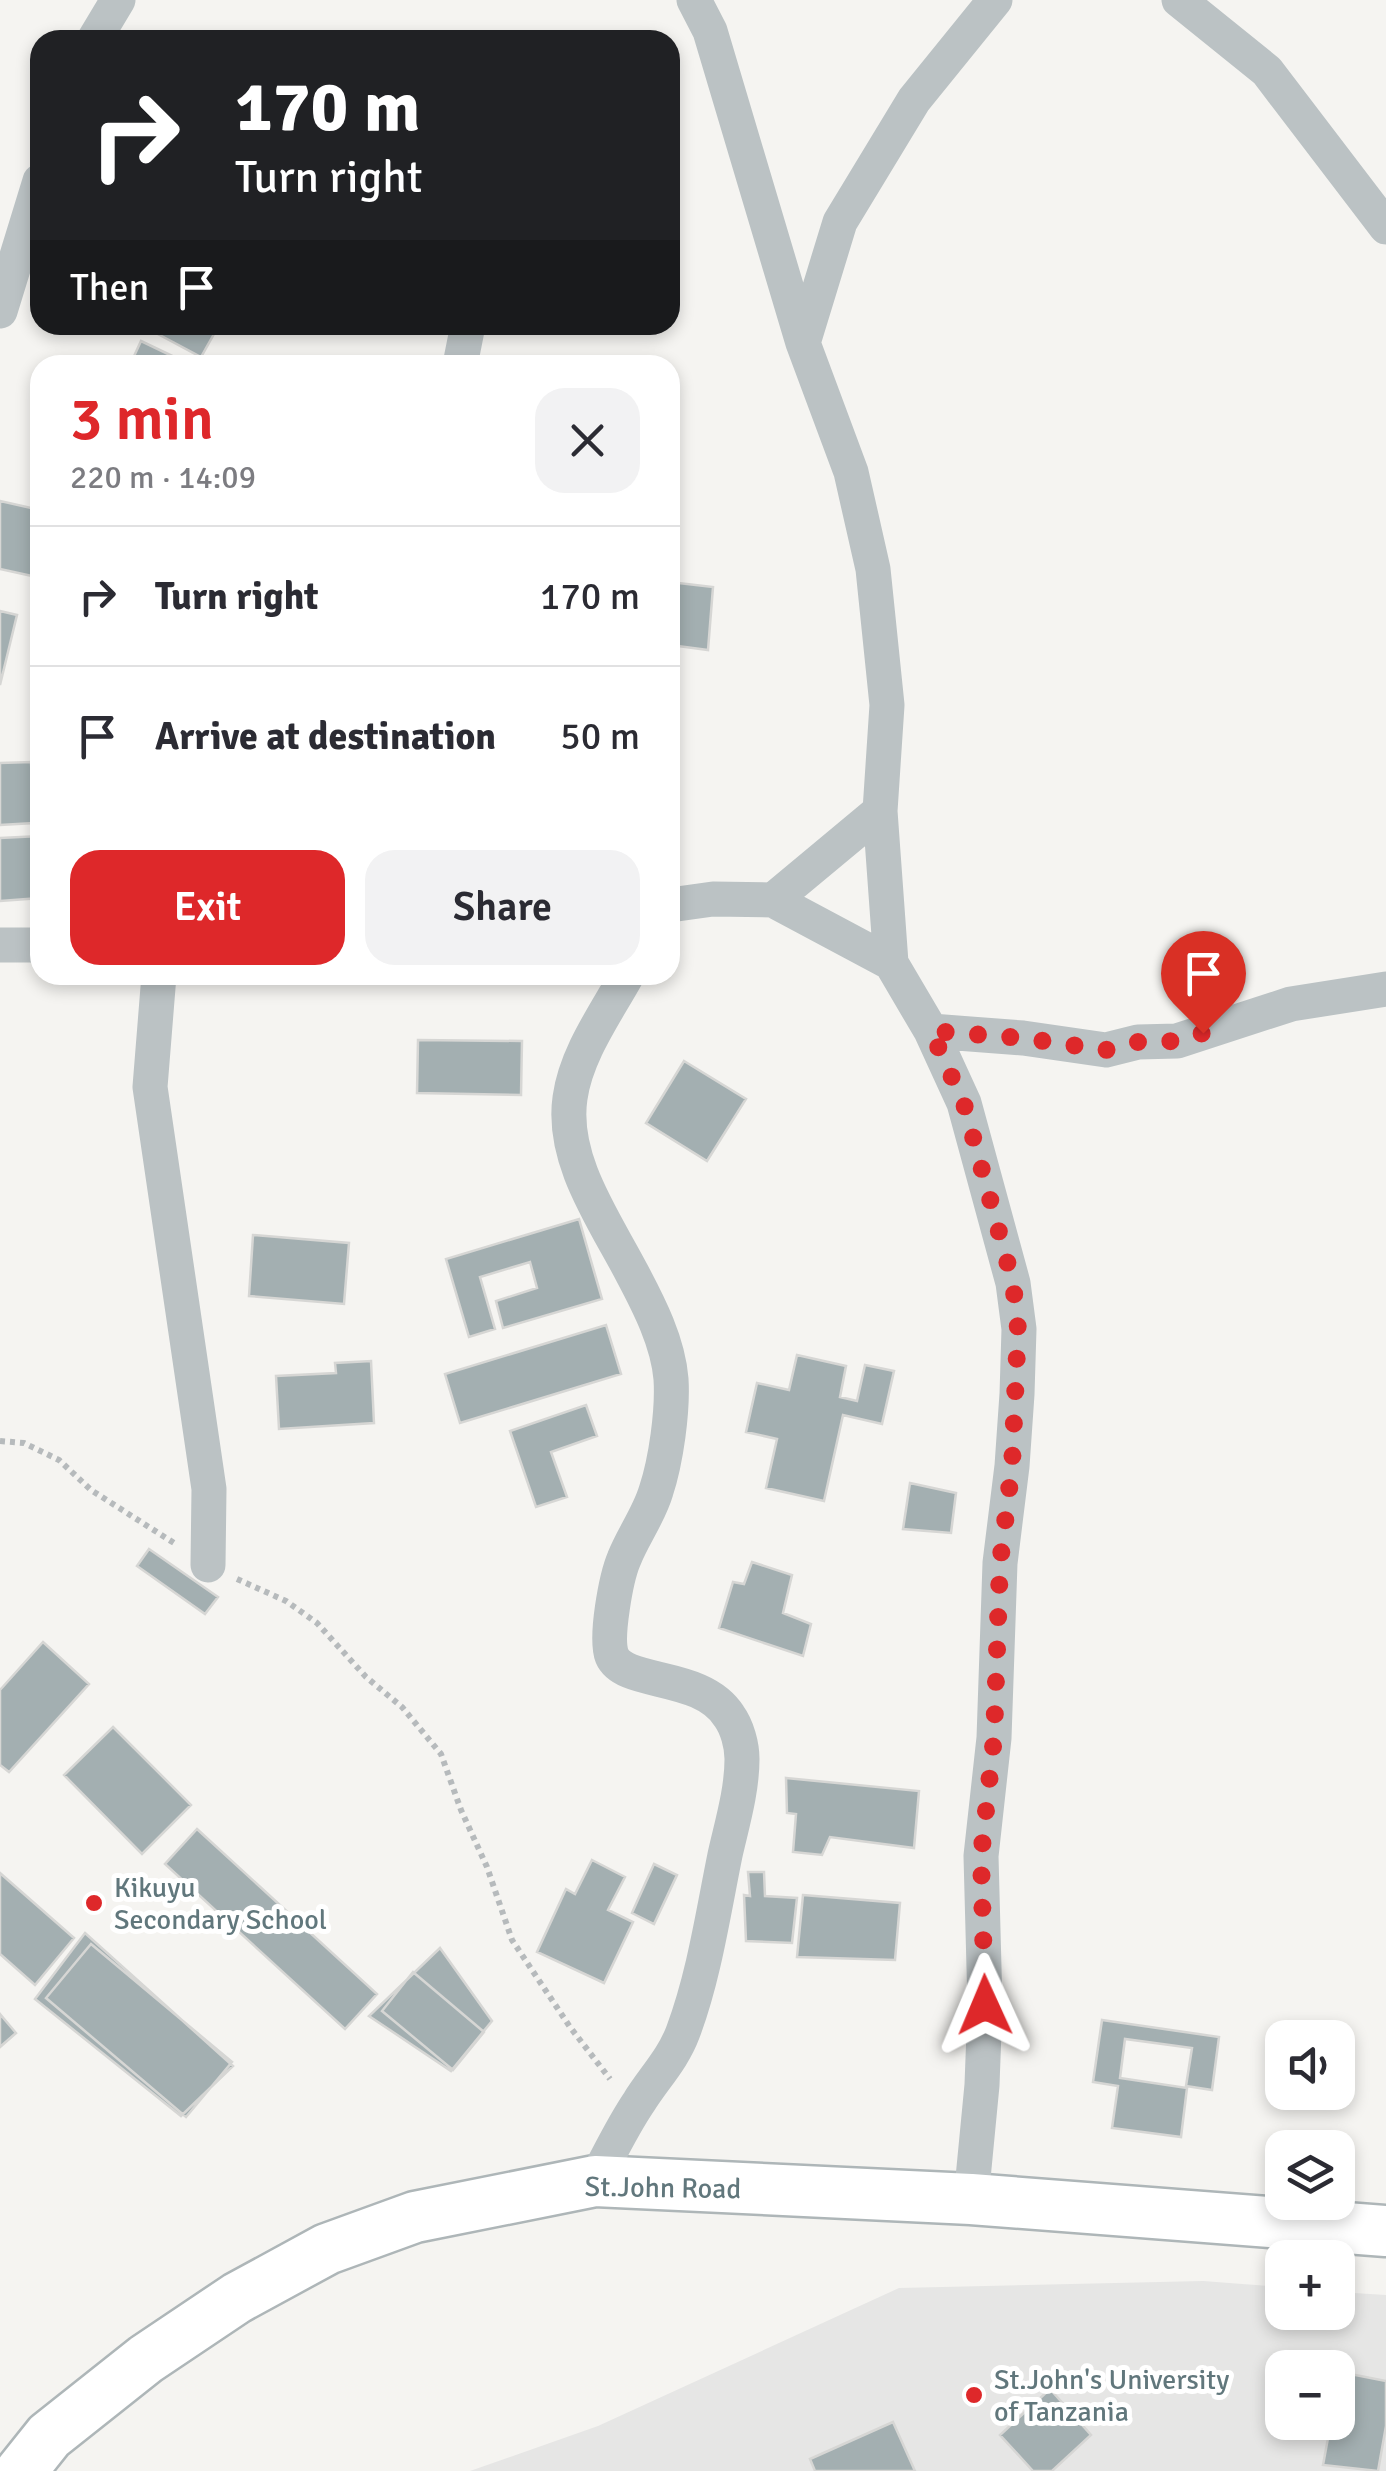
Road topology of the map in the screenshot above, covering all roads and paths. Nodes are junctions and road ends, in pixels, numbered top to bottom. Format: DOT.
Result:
graph roads {
  1 [pos="118,0"];
  2 [pos="694,0"];
  3 [pos="995,0"];
  4 [pos="1179,0"];
  5 [pos="100,30"];
  6 [pos="30,201"];
  7 [pos="1386,227"];
  8 [pos="11,238"];
  9 [pos="0,311"];
  10 [pos="803,343"];
  11 [pos="880,811"];
  12 [pos="773,900"];
  13 [pos="680,904"];
  14 [pos="30,944"];
  15 [pos="0,945"];
  16 [pos="891,963"];
  17 [pos="158,985"];
  18 [pos="622,985"];
  19 [pos="1386,989"];
  20 [pos="931,1031"];
  21 [pos="0,1442"];
  22 [pos="208,1565"];
  23 [pos="638,2102"];
  24 [pos="594,2181"];
  25 [pos="971,2198"];
  26 [pos="1386,2232"];
  27 [pos="21,2471"];
  1 -- 5 [label="street"];
  2 -- 10 [label="street"];
  3 -- 10 [label="street"];
  4 -- 7 [label="street"];
  6 -- 8 [label="street"];
  8 -- 9 [label="street"];
  10 -- 11 [label="street"];
  11 -- 12 [label="street"];
  11 -- 16 [label="street"];
  12 -- 13 [label="street"];
  12 -- 16 [label="street"];
  14 -- 15 [label="street"];
  16 -- 20 [label="street"];
  17 -- 22 [label="street"];
  18 -- 23 [label="street"];
  19 -- 20 [label="street"];
  20 -- 25 [label="street"];
  21 -- 22 [label="path"];
  22 -- 23 [label="path"];
  23 -- 24 [label="street"];
  24 -- 25 [label="street, St.John Road"];
  24 -- 27 [label="street, St.John Road"];
  25 -- 26 [label="street, St.John Road"];
}
